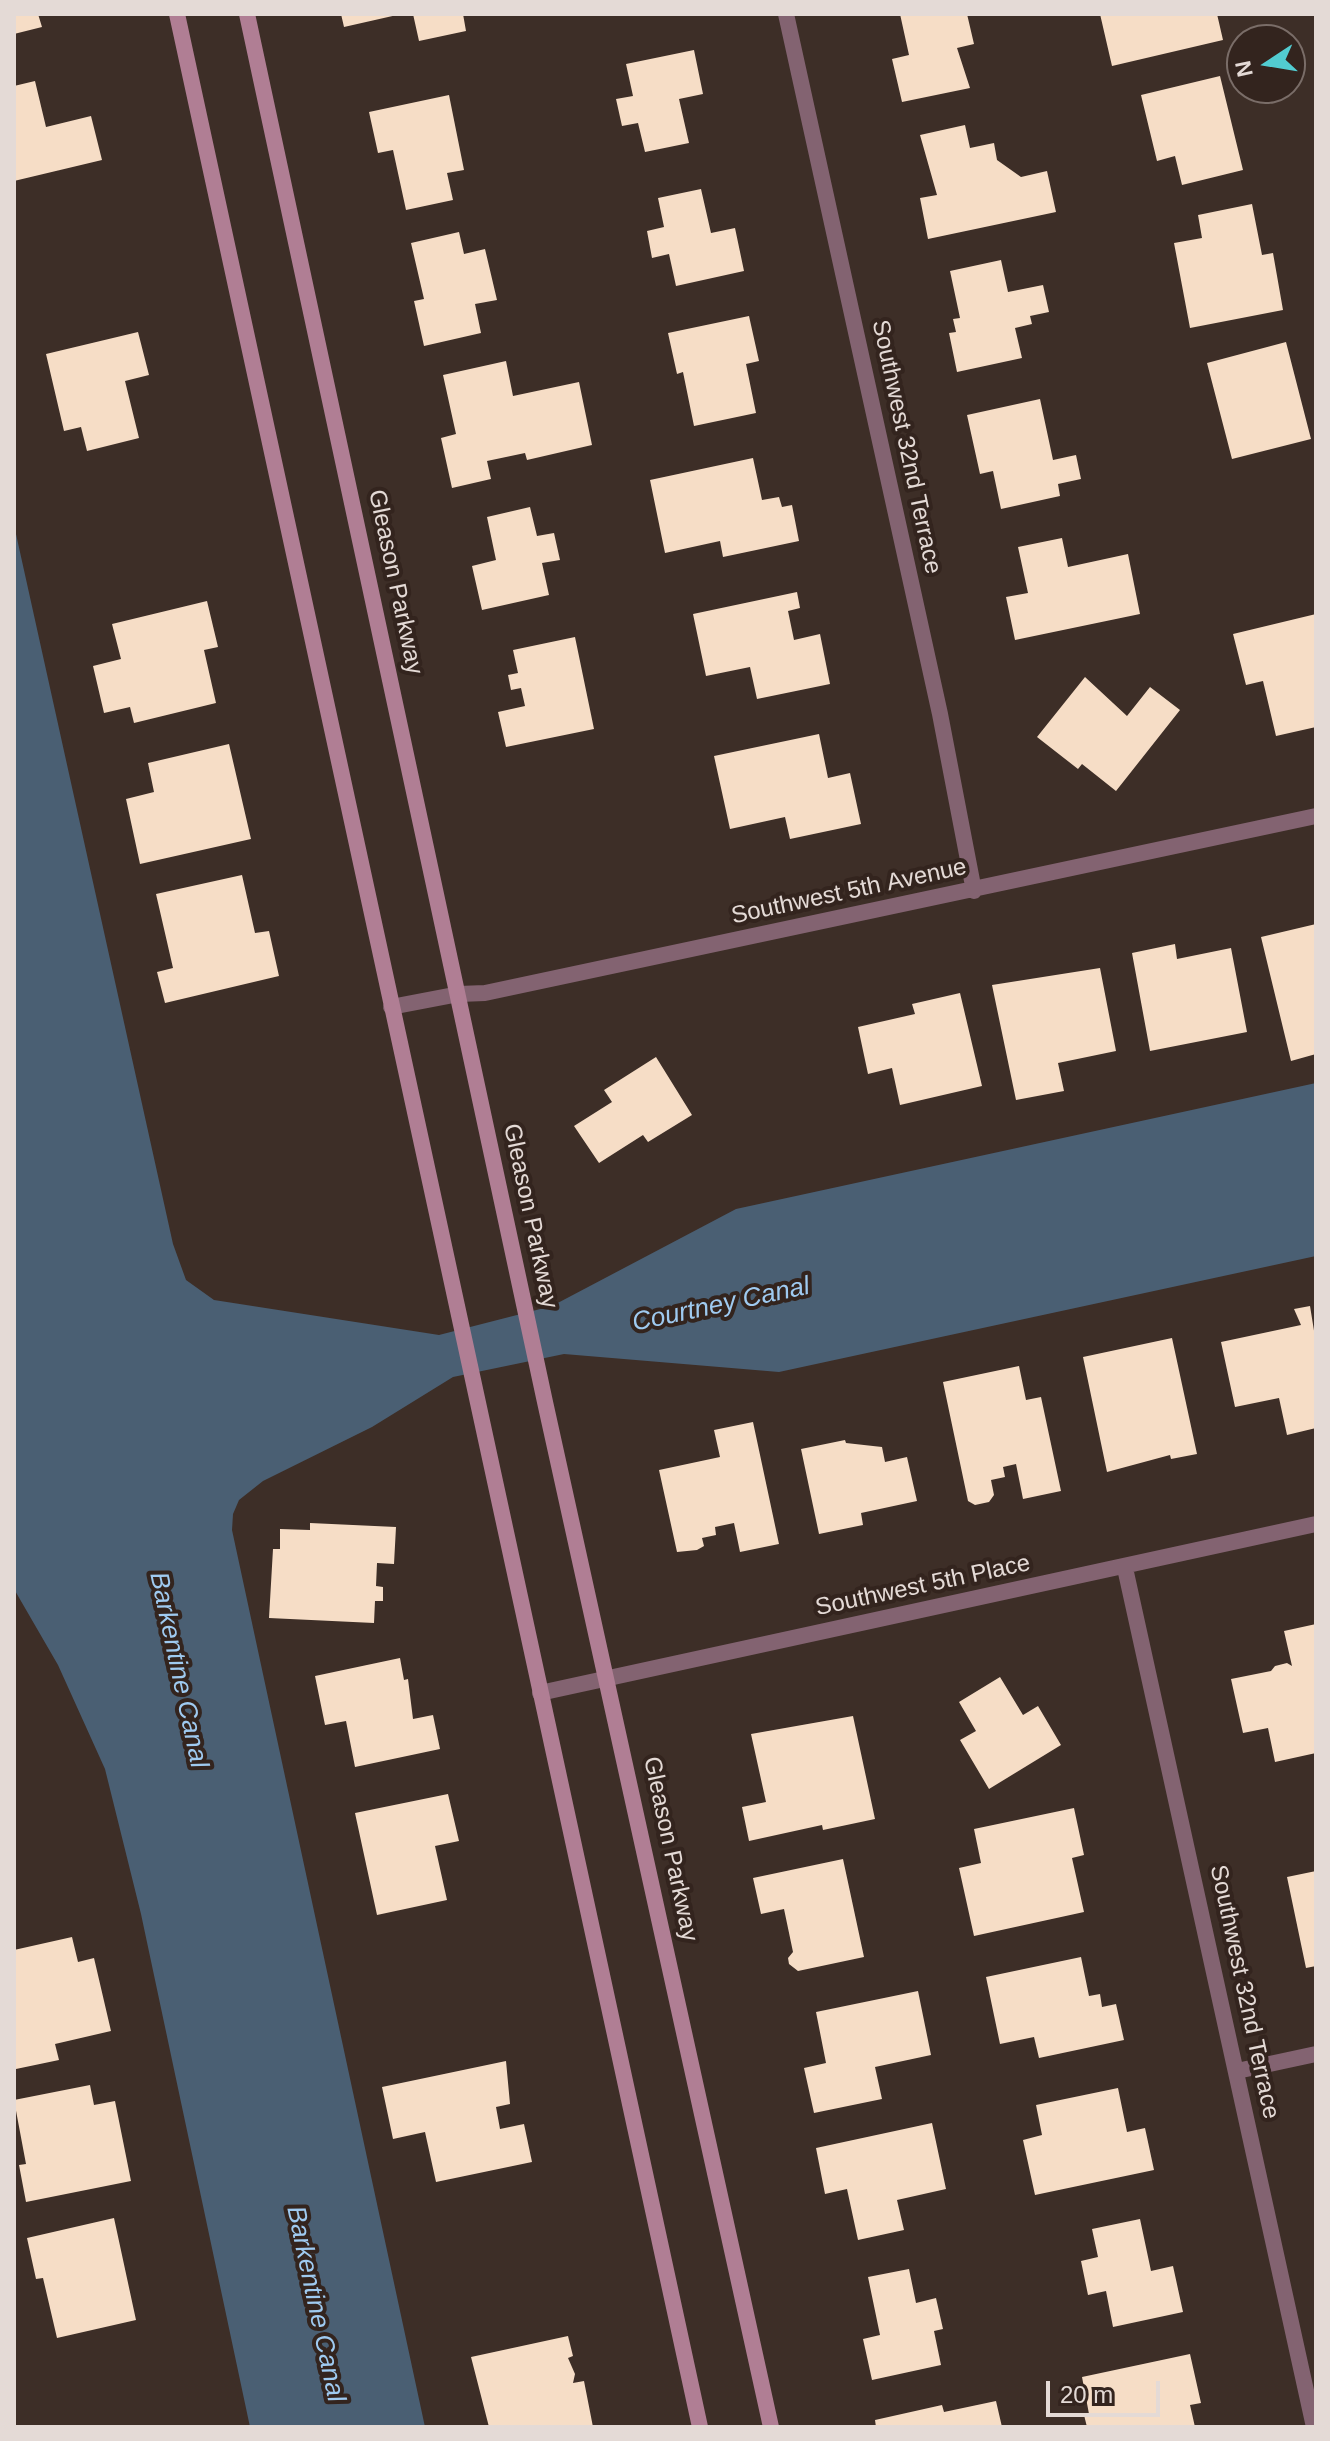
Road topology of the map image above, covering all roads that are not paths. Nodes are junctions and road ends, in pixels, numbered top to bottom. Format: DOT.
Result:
graph roads {
  1 [pos="177,14"];
  2 [pos="247,14"];
  3 [pos="786,14"];
  4 [pos="1316,816"];
  5 [pos="974,891"];
  6 [pos="459,994"];
  7 [pos="391,1007"];
  8 [pos="1316,1524"];
  9 [pos="1125,1568"];
  10 [pos="608,1677"];
  11 [pos="540,1693"];
  12 [pos="1316,2054"];
  13 [pos="1237,2071"];
  14 [pos="700,2427"];
  15 [pos="771,2427"];
  16 [pos="1314,2427"];
  1 -- 7 [label="main road"];
  2 -- 6 [label="main road, Gleason Parkway"];
  3 -- 5 [label="street, Southwest 32nd Terrace"];
  4 -- 5 [label="street, Southwest 5th Avenue"];
  5 -- 6 [label="street, Southwest 5th Avenue"];
  6 -- 7 [label="street, Southwest 5th Avenue"];
  6 -- 10 [label="main road, Gleason Parkway"];
  7 -- 11 [label="main road"];
  8 -- 9 [label="street, Southwest 5th Place"];
  9 -- 10 [label="street, Southwest 5th Place"];
  9 -- 13 [label="street, Southwest 32nd Terrace"];
  10 -- 11 [label="street, Southwest 5th Place"];
  10 -- 15 [label="main road, Gleason Parkway"];
  11 -- 14 [label="main road"];
  12 -- 13 [label="street"];
  13 -- 16 [label="street, Southwest 32nd Terrace"];
}
